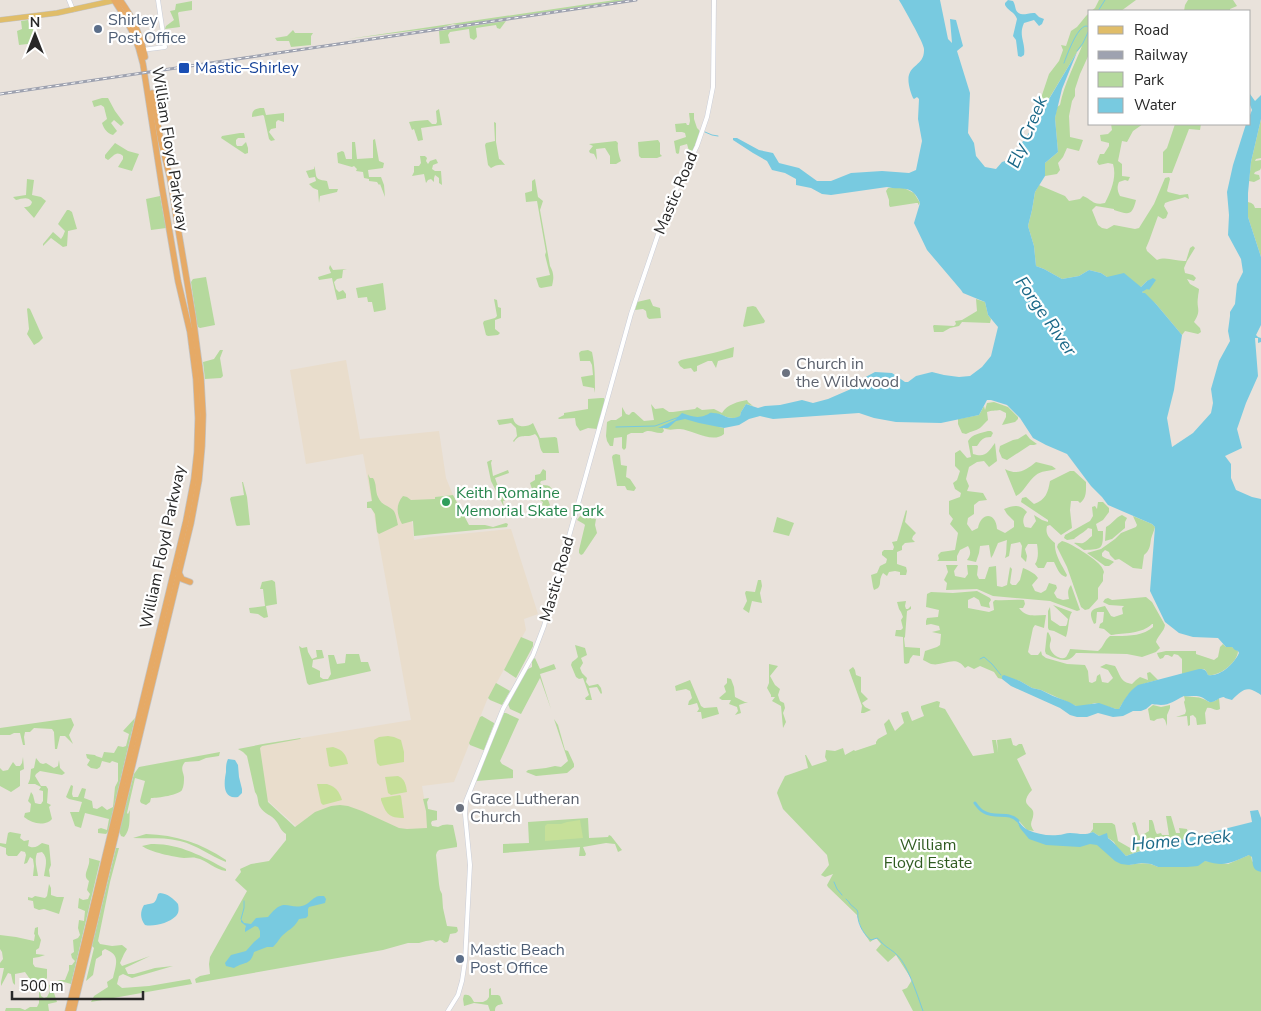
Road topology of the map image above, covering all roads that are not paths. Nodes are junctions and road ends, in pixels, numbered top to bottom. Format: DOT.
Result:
graph roads {
  1 [pos="69,0"];
  2 [pos="115,0"];
  3 [pos="120,0"];
  4 [pos="158,0"];
  5 [pos="714,0"];
  6 [pos="73,10"];
  7 [pos="0,20"];
  8 [pos="142,50"];
  9 [pos="172,246"];
  10 [pos="187,278"];
  11 [pos="178,281"];
  12 [pos="193,317"];
  13 [pos="183,534"];
  14 [pos="174,550"];
  15 [pos="178,577"];
  16 [pos="68,1011"];
  17 [pos="73,1011"];
  18 [pos="448,1011"];
  1 -- 6 [label="main road"];
  2 -- 6 [label="main road"];
  2 -- 8 [label="highway, William Floyd Parkway"];
  3 -- 8 [label="highway, William Floyd Parkway"];
  4 -- 8 [label="main road"];
  5 -- 18 [label="main road, Mastic Road"];
  6 -- 7 [label="main road"];
  8 -- 9 [label="highway, William Floyd Parkway"];
  8 -- 10 [label="highway, William Floyd Parkway"];
  9 -- 10 [label="highway"];
  9 -- 11 [label="highway, William Floyd Parkway"];
  10 -- 12 [label="highway, William Floyd Parkway"];
  11 -- 12 [label="highway"];
  11 -- 13 [label="highway, William Floyd Parkway"];
  12 -- 15 [label="highway, William Floyd Parkway"];
  13 -- 14 [label="highway"];
  13 -- 15 [label="highway"];
  13 -- 16 [label="highway, William Floyd Parkway"];
  15 -- 17 [label="highway, William Floyd Parkway"];
}
